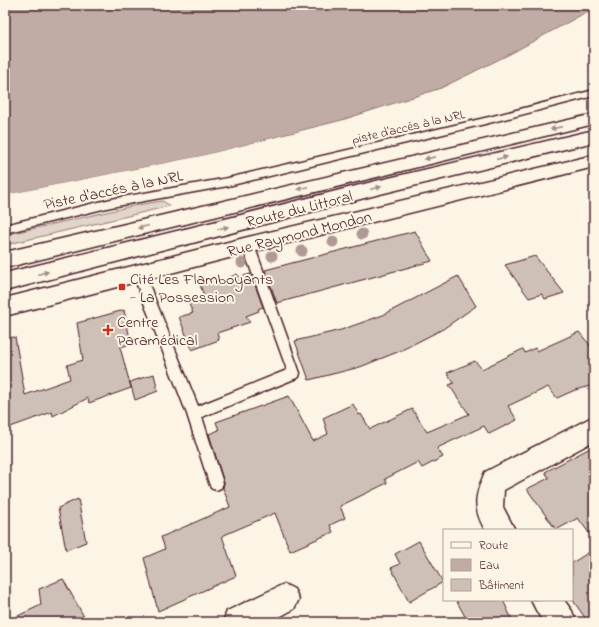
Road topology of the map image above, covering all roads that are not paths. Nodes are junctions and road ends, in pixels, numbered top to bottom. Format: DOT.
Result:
graph roads {
  1 [pos="594,93"];
  2 [pos="594,119"];
  3 [pos="594,136"];
  4 [pos="594,161"];
  5 [pos="228,182"];
  6 [pos="183,228"];
  7 [pos="5,229"];
  8 [pos="248,245"];
  9 [pos="5,260"];
  10 [pos="138,272"];
  11 [pos="5,282"];
  12 [pos="5,307"];
  13 [pos="194,414"];
  14 [pos="594,428"];
  15 [pos="216,483"];
  16 [pos="500,529"];
  17 [pos="284,599"];
  18 [pos="547,601"];
  19 [pos="238,622"];
  20 [pos="560,622"];
  1 -- 5 [label="lane, piste d'accés à la NRL"];
  2 -- 6 [label="main road, Route du Littoral, one-way"];
  6 -- 3 [label="main road, Route du Littoral, one-way"];
  4 -- 8 [label="main road, Rue Raymond Mondon"];
  5 -- 7 [label="lane, Piste d'accés à la NRL"];
  6 -- 9 [label="main road, Route du Littoral, one-way"];
  11 -- 6 [label="main road, Route du Littoral, one-way"];
  8 -- 10 [label="main road, Rue Raymond Mondon"];
  8 -- 13 [label="lane"];
  10 -- 12 [label="main road, Rue Raymond Mondon"];
  10 -- 13 [label="lane"];
  13 -- 15 [label="lane"];
  14 -- 16 [label="main road"];
  17 -- 19 [label="main road"];
  18 -- 20 [label="main road"];
}
